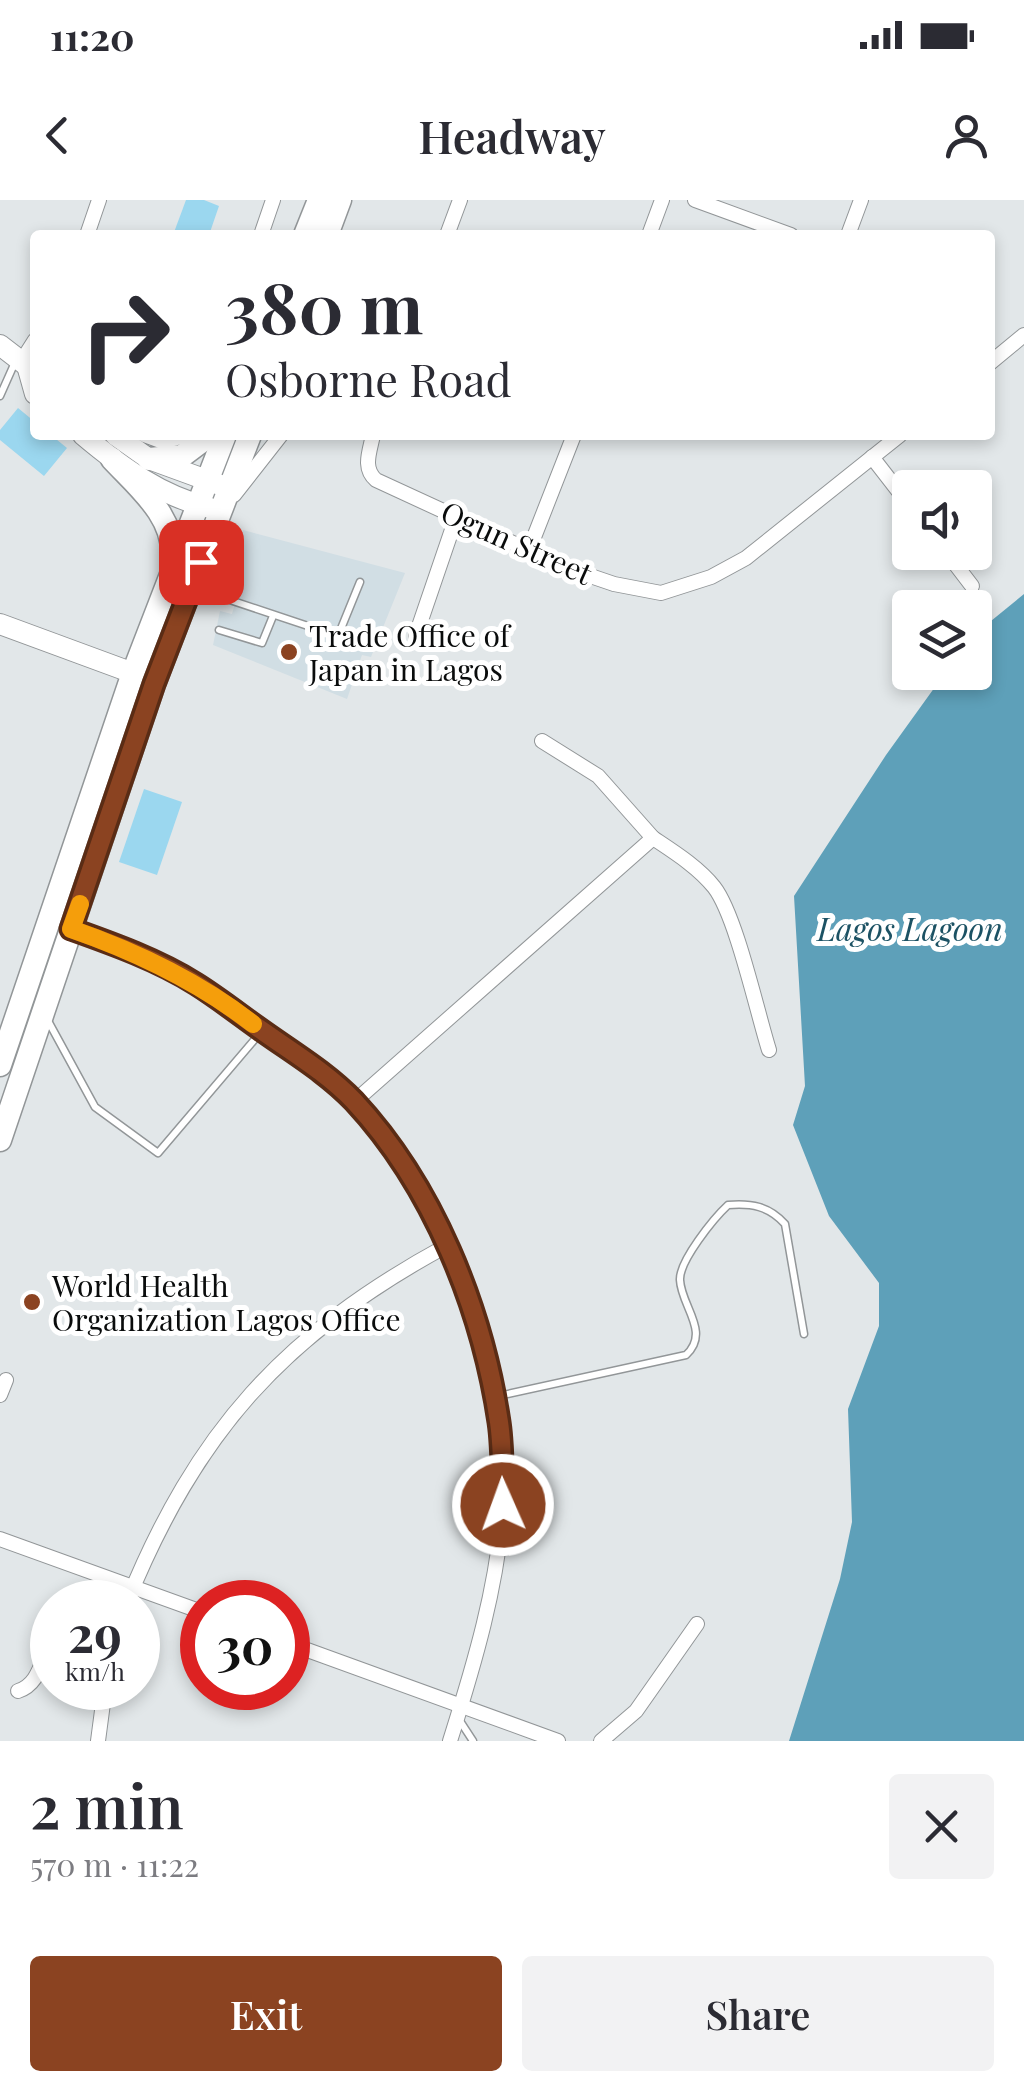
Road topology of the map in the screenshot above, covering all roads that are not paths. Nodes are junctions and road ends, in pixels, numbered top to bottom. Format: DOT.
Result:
graph roads {
  1 [pos="98,200"];
  2 [pos="274,200"];
  3 [pos="319,200"];
  4 [pos="340,200"];
  5 [pos="460,200"];
  6 [pos="662,200"];
  7 [pos="695,200"];
  8 [pos="861,200"];
  9 [pos="89,230"];
  10 [pos="264,230"];
  11 [pos="306,230"];
  12 [pos="329,230"];
  13 [pos="449,230"];
  14 [pos="651,230"];
  15 [pos="777,230"];
  16 [pos="850,230"];
  17 [pos="1024,334"];
  18 [pos="0,345"];
  19 [pos="29,356"];
  20 [pos="995,359"];
  21 [pos="0,396"];
  22 [pos="89,440"];
  23 [pos="203,440"];
  24 [pos="224,440"];
  25 [pos="247,440"];
  26 [pos="277,440"];
  27 [pos="372,440"];
  28 [pos="572,440"];
  29 [pos="894,440"];
  30 [pos="146,447"];
  31 [pos="872,457"];
  32 [pos="112,459"];
  33 [pos="892,483"];
  34 [pos="218,485"];
  35 [pos="198,505"];
  36 [pos="221,511"];
  37 [pos="457,515"];
  38 [pos="529,550"];
  39 [pos="172,568"];
  40 [pos="960,570"];
  41 [pos="360,582"];
  42 [pos="972,586"];
  43 [pos="191,587"];
  44 [pos="273,616"];
  45 [pos="0,624"];
  46 [pos="219,630"];
  47 [pos="416,635"];
  48 [pos="133,673"];
  49 [pos="542,741"];
  50 [pos="653,838"];
  51 [pos="71,929"];
  52 [pos="44,1014"];
  53 [pos="262,1031"];
  54 [pos="769,1050"];
  55 [pos="0,1065"];
  56 [pos="354,1102"];
  57 [pos="0,1140"];
  58 [pos="446,1246"];
  59 [pos="804,1334"];
  60 [pos="494,1398"];
  61 [pos="0,1539"];
  62 [pos="114,1580"];
  63 [pos="137,1580"];
  64 [pos="697,1624"];
  65 [pos="310,1652"];
  66 [pos="30,1687"];
  67 [pos="18,1691"];
  68 [pos="102,1710"];
  69 [pos="460,1711"];
  70 [pos="98,1741"];
  71 [pos="450,1741"];
  72 [pos="473,1741"];
  73 [pos="558,1741"];
  74 [pos="601,1741"];
  1 -- 9 [label="street"];
  2 -- 10 [label="street"];
  3 -- 11 [label="main road"];
  4 -- 12 [label="main road"];
  5 -- 13 [label="street"];
  6 -- 14 [label="street"];
  7 -- 15 [label="street"];
  8 -- 16 [label="street"];
  17 -- 20 [label="street"];
  18 -- 19 [label="main road"];
  19 -- 21 [label="lane"];
  22 -- 32 [label="main road"];
  23 -- 30 [label="main road"];
  24 -- 34 [label="main road"];
  25 -- 34 [label="main road"];
  26 -- 36 [label="street"];
  27 -- 37 [label="street, Ogun Street"];
  28 -- 38 [label="street"];
  29 -- 31 [label="street, Ogun Street"];
  30 -- 34 [label="main road"];
  31 -- 33 [label="street"];
  31 -- 38 [label="street, Ogun Street"];
  32 -- 35 [label="main road"];
  32 -- 39 [label="main road"];
  34 -- 35 [label="main road"];
  34 -- 36 [label="main road"];
  35 -- 36 [label="main road"];
  35 -- 39 [label="main road"];
  36 -- 43 [label="main road"];
  37 -- 38 [label="street, Ogun Street"];
  37 -- 47 [label="street"];
  39 -- 48 [label="main road"];
  40 -- 42 [label="street"];
  41 -- 44 [label="lane"];
  43 -- 44 [label="lane"];
  43 -- 51 [label="main road"];
  44 -- 46 [label="lane"];
  45 -- 48 [label="main road"];
  48 -- 55 [label="main road"];
  49 -- 50 [label="street"];
  50 -- 54 [label="street"];
  50 -- 56 [label="street"];
  51 -- 52 [label="main road"];
  51 -- 53 [label="street"];
  52 -- 53 [label="lane"];
  52 -- 57 [label="main road"];
  53 -- 56 [label="street"];
  56 -- 58 [label="street"];
  58 -- 60 [label="street"];
  58 -- 63 [label="street"];
  59 -- 60 [label="lane"];
  60 -- 69 [label="street"];
  61 -- 62 [label="street"];
  64 -- 74 [label="street"];
  65 -- 69 [label="street"];
  66 -- 67 [label="street"];
  68 -- 70 [label="street"];
  69 -- 71 [label="street"];
  69 -- 72 [label="lane"];
  69 -- 73 [label="street"];
}
